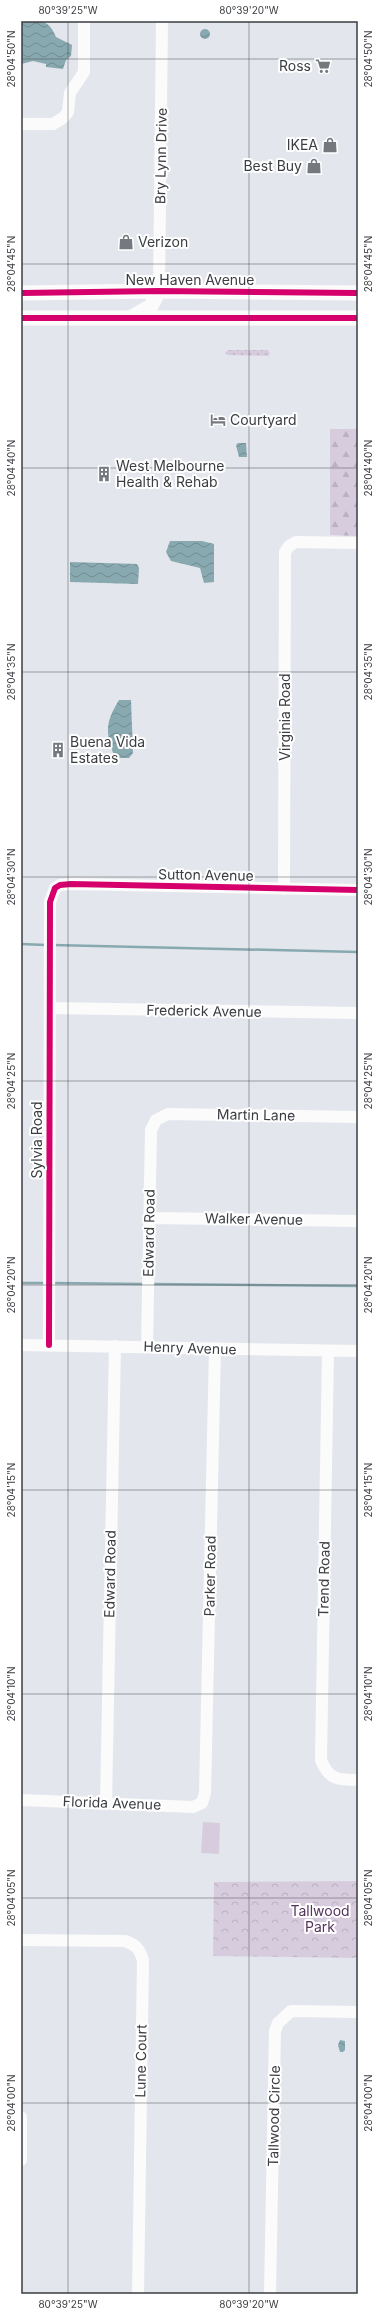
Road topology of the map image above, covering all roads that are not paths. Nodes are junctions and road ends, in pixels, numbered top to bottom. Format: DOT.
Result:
graph roads {
  1 [pos="84,21"];
  2 [pos="162,21"];
  3 [pos="21,124"];
  4 [pos="159,291"];
  5 [pos="187,292"];
  6 [pos="21,293"];
  7 [pos="358,293"];
  8 [pos="21,318"];
  9 [pos="131,318"];
  10 [pos="157,318"];
  11 [pos="358,318"];
  12 [pos="358,543"];
  13 [pos="54,888"];
  14 [pos="284,889"];
  15 [pos="358,890"];
  16 [pos="50,1008"];
  17 [pos="358,1013"];
  18 [pos="358,1117"];
  19 [pos="156,1120"];
  20 [pos="150,1218"];
  21 [pos="358,1221"];
  22 [pos="21,1345"];
  23 [pos="49,1345"];
  24 [pos="115,1346"];
  25 [pos="147,1347"];
  26 [pos="214,1349"];
  27 [pos="328,1351"];
  28 [pos="358,1351"];
  29 [pos="358,1780"];
  30 [pos="21,1800"];
  31 [pos="106,1803"];
  32 [pos="202,1803"];
  33 [pos="21,1940"];
  34 [pos="358,2012"];
  35 [pos="21,2124"];
  36 [pos="21,2154"];
  37 [pos="138,2294"];
  38 [pos="270,2294"];
  1 -- 3 [label="street"];
  2 -- 4 [label="street, Bry Lynn Drive"];
  4 -- 5 [label="main road, New Haven Avenue"];
  4 -- 6 [label="main road, New Haven Avenue"];
  4 -- 9 [label="main road"];
  5 -- 7 [label="main road, New Haven Avenue"];
  5 -- 10 [label="main road"];
  8 -- 9 [label="main road"];
  9 -- 10 [label="main road"];
  10 -- 11 [label="main road"];
  12 -- 14 [label="street, Virginia Road"];
  13 -- 14 [label="street, Sutton Avenue"];
  13 -- 16 [label="street, Sylvia Road"];
  14 -- 15 [label="street, Sutton Avenue"];
  16 -- 17 [label="street, Frederick Avenue"];
  16 -- 23 [label="street, Sylvia Road"];
  18 -- 19 [label="street, Martin Lane"];
  19 -- 20 [label="street, Edward Road"];
  20 -- 21 [label="street, Walker Avenue"];
  20 -- 25 [label="street, Edward Road"];
  22 -- 23 [label="street, Henry Avenue"];
  23 -- 24 [label="street, Henry Avenue"];
  24 -- 25 [label="street, Henry Avenue"];
  24 -- 31 [label="street, Edward Road"];
  25 -- 26 [label="street, Henry Avenue"];
  26 -- 27 [label="street, Henry Avenue"];
  26 -- 32 [label="street, Parker Road"];
  27 -- 28 [label="street, Henry Avenue"];
  27 -- 29 [label="street, Trend Road"];
  30 -- 31 [label="street, Florida Avenue"];
  31 -- 32 [label="street, Florida Avenue"];
  33 -- 37 [label="street, Lune Court"];
  34 -- 38 [label="street, Tallwood Circle"];
  35 -- 36 [label="street"];
}
